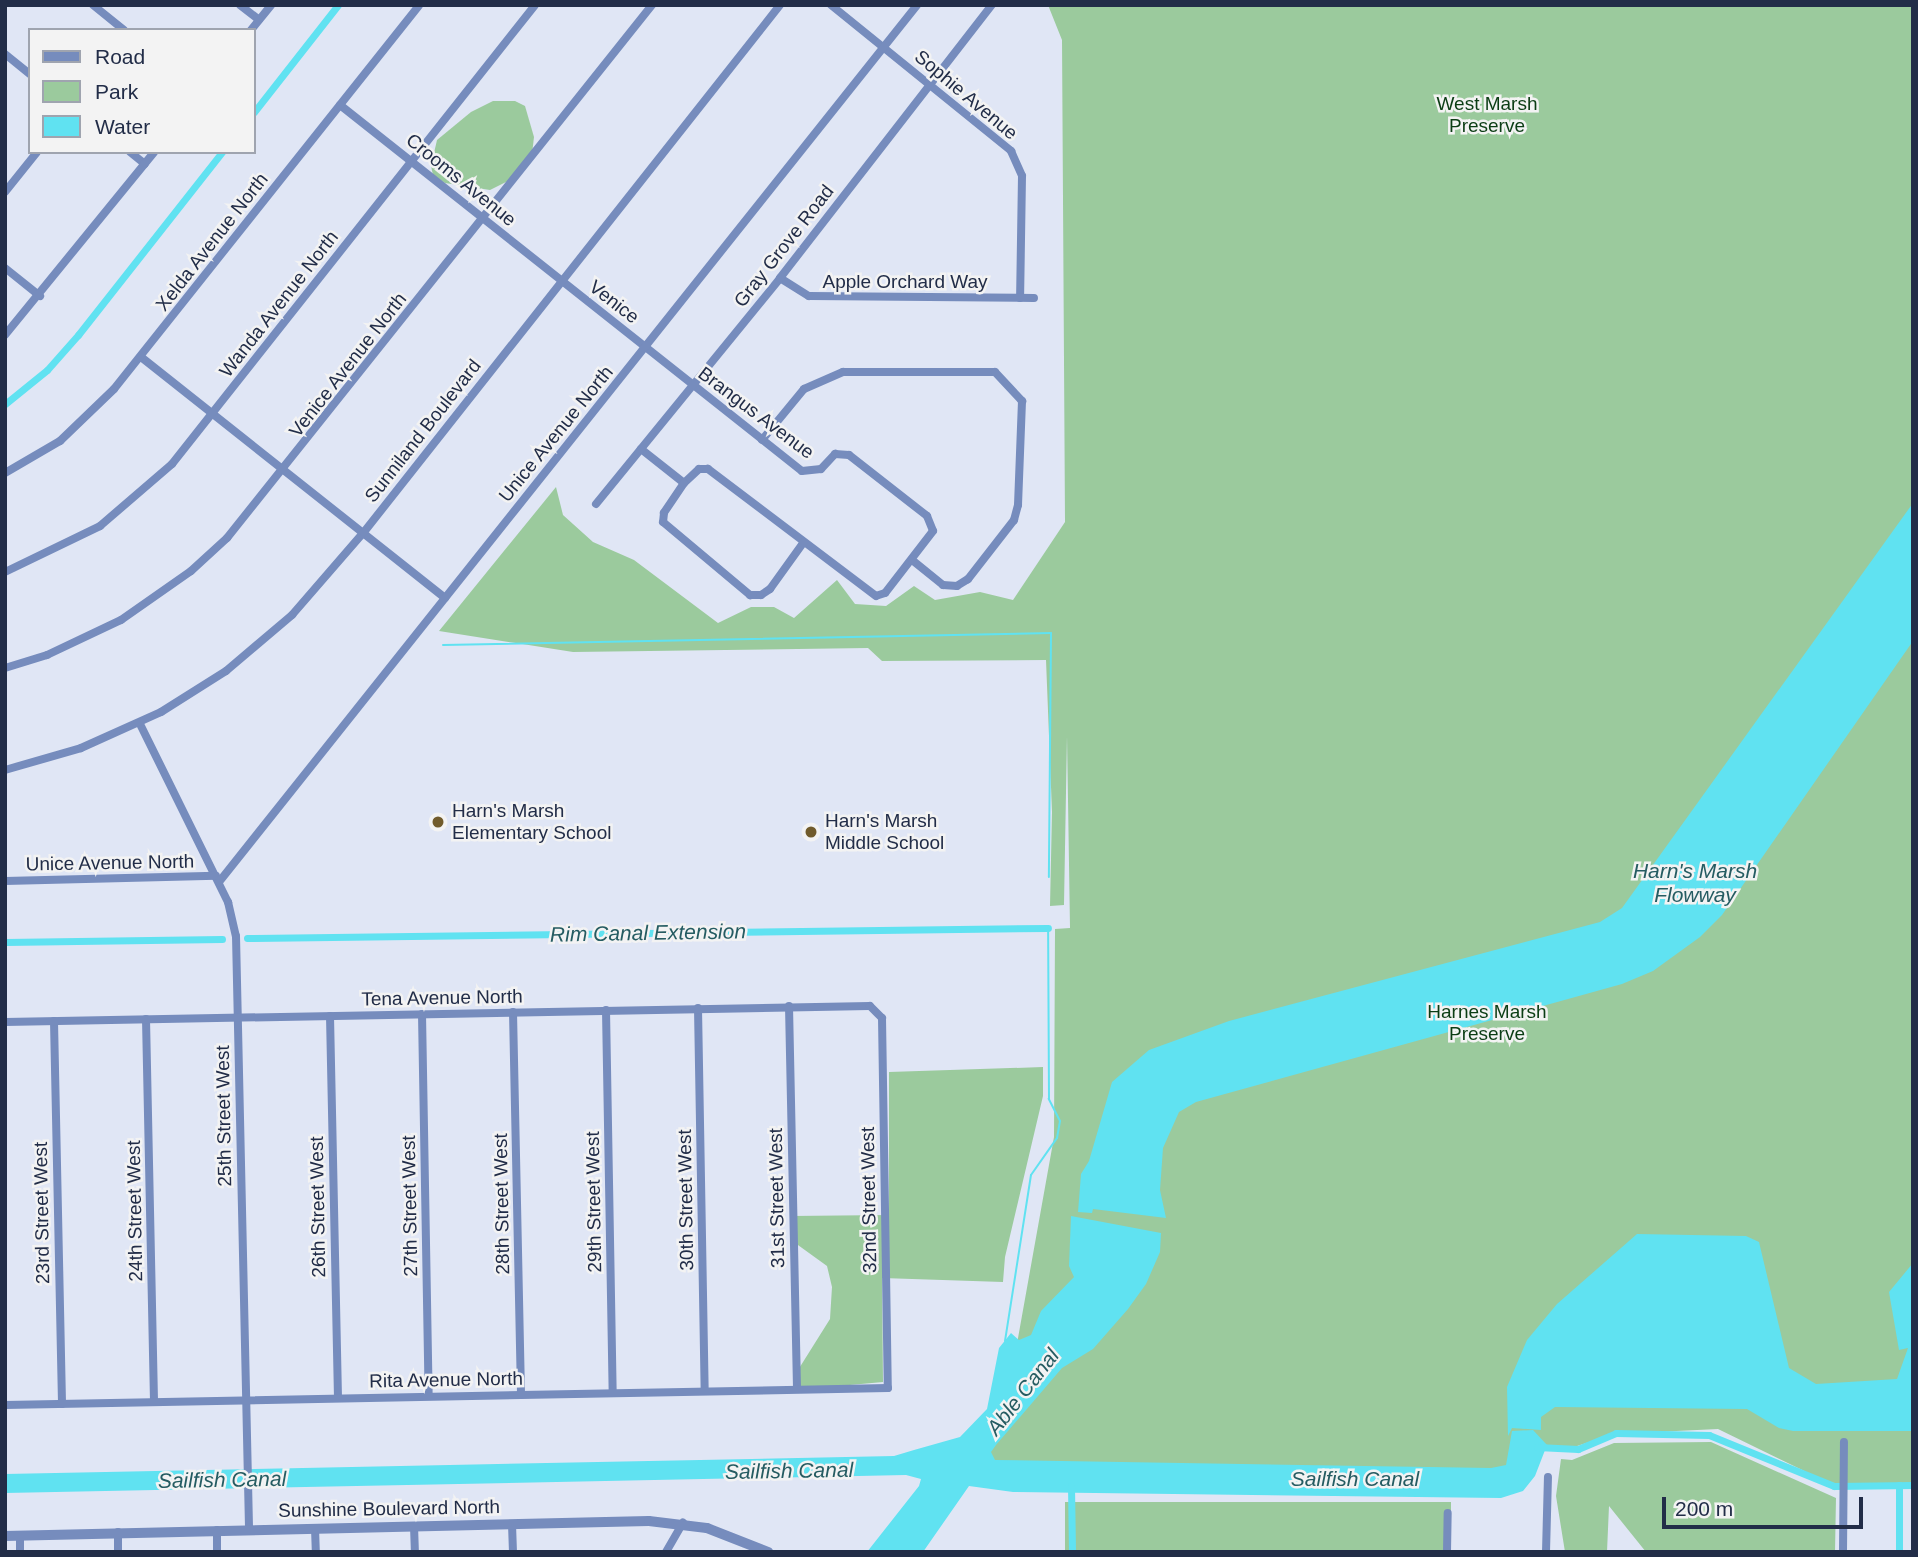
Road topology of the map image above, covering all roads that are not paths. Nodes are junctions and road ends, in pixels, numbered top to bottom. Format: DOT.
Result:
graph roads {
  1 [pos="93,5"];
  2 [pos="240,5"];
  3 [pos="271,5"];
  4 [pos="419,5"];
  5 [pos="535,5"];
  6 [pos="652,5"];
  7 [pos="780,5"];
  8 [pos="831,5"];
  9 [pos="917,5"];
  10 [pos="992,5"];
  11 [pos="259,20"];
  12 [pos="122,28"];
  13 [pos="253,28"];
  14 [pos="884,47"];
  15 [pos="5,54"];
  16 [pos="28,72"];
  17 [pos="930,84"];
  18 [pos="340,105"];
  19 [pos="35,154"];
  20 [pos="132,154"];
  21 [pos="152,154"];
  22 [pos="412,161"];
  23 [pos="145,164"];
  24 [pos="5,192"];
  25 [pos="483,219"];
  26 [pos="5,268"];
  27 [pos="780,278"];
  28 [pos="561,281"];
  29 [pos="40,296"];
  30 [pos="1020,298"];
  31 [pos="1034,298"];
  32 [pos="5,335"];
  33 [pos="646,347"];
  34 [pos="141,357"];
  35 [pos="692,386"];
  36 [pos="213,414"];
  37 [pos="762,440"];
  38 [pos="641,449"];
  39 [pos="285,470"];
  40 [pos="5,473"];
  41 [pos="684,483"];
  42 [pos="597,504"];
  43 [pos="363,532"];
  44 [pos="803,543"];
  45 [pos="912,560"];
  46 [pos="5,572"];
  47 [pos="445,597"];
  48 [pos="5,668"];
  49 [pos="140,724"];
  50 [pos="5,770"];
  51 [pos="218,879"];
  52 [pos="5,881"];
  53 [pos="789,1006"];
  54 [pos="698,1008"];
  55 [pos="606,1010"];
  56 [pos="878,1011"];
  57 [pos="513,1012"];
  58 [pos="422,1014"];
  59 [pos="330,1016"];
  60 [pos="238,1017"];
  61 [pos="146,1019"];
  62 [pos="54,1021"];
  63 [pos="5,1022"];
  64 [pos="888,1388"];
  65 [pos="797,1390"];
  66 [pos="705,1391"];
  67 [pos="613,1392"];
  68 [pos="521,1394"];
  69 [pos="429,1396"];
  70 [pos="338,1398"];
  71 [pos="246,1400"];
  72 [pos="154,1401"];
  73 [pos="62,1404"];
  74 [pos="5,1405"];
  75 [pos="1844,1443"];
  76 [pos="1548,1477"];
  77 [pos="1448,1513"];
  78 [pos="512,1524"];
  79 [pos="683,1524"];
  80 [pos="414,1526"];
  81 [pos="316,1528"];
  82 [pos="249,1529"];
  83 [pos="217,1530"];
  84 [pos="118,1532"];
  85 [pos="20,1535"];
  86 [pos="5,1536"];
  87 [pos="20,1552"];
  88 [pos="118,1552"];
  89 [pos="217,1552"];
  90 [pos="316,1552"];
  91 [pos="415,1552"];
  92 [pos="513,1552"];
  93 [pos="666,1552"];
  94 [pos="768,1552"];
  95 [pos="1447,1552"];
  96 [pos="1546,1552"];
  97 [pos="1843,1552"];
  1 -- 12 [label="street"];
  2 -- 11 [label="street"];
  3 -- 11 [label="street"];
  4 -- 18 [label="street, Xelda Avenue North"];
  5 -- 22 [label="street, Wanda Avenue North"];
  6 -- 25 [label="street, Venice Avenue North"];
  7 -- 28 [label="street, Sunniland Boulevard"];
  8 -- 14 [label="street, Sophie Avenue"];
  9 -- 14 [label="street, Unice Avenue North"];
  10 -- 17 [label="street, Gray Grove Road"];
  11 -- 13 [label="street"];
  14 -- 17 [label="street, Sophie Avenue"];
  14 -- 33 [label="street, Unice Avenue North"];
  15 -- 16 [label="street"];
  17 -- 27 [label="street, Gray Grove Road"];
  17 -- 30 [label="street, Sophie Avenue"];
  18 -- 22 [label="street, Crooms Avenue"];
  18 -- 34 [label="street, Xelda Avenue North"];
  19 -- 24 [label="street"];
  20 -- 23 [label="street"];
  21 -- 23 [label="street"];
  22 -- 25 [label="street, Crooms Avenue"];
  22 -- 36 [label="street, Wanda Avenue North"];
  23 -- 29 [label="street"];
  25 -- 28 [label="street, Crooms Avenue"];
  25 -- 39 [label="street, Venice Avenue North"];
  26 -- 29 [label="street"];
  27 -- 30 [label="street, Apple Orchard Way"];
  27 -- 35 [label="street, Gray Grove Road"];
  28 -- 33 [label="street, Venice"];
  28 -- 43 [label="street, Sunniland Boulevard"];
  29 -- 32 [label="street"];
  30 -- 31 [label="street, Apple Orchard Way"];
  33 -- 35 [label="street, Brangus Avenue"];
  33 -- 47 [label="street, Unice Avenue North"];
  34 -- 36 [label="street"];
  34 -- 40 [label="street, Xelda Avenue North"];
  35 -- 37 [label="street, Brangus Avenue"];
  35 -- 38 [label="street, Gray Grove Road"];
  36 -- 39 [label="street"];
  36 -- 46 [label="street, Wanda Avenue North"];
  37 -- 45 [label="street, Brangus Avenue"];
  37 -- 45 [label="street"];
  38 -- 41 [label="street"];
  38 -- 42 [label="street, Gray Grove Road"];
  39 -- 43 [label="street"];
  39 -- 48 [label="street, Venice Avenue North"];
  41 -- 44 [label="street, Brangus Avenue"];
  41 -- 44 [label="street"];
  43 -- 47 [label="street"];
  43 -- 49 [label="street, Sunniland Boulevard"];
  44 -- 45 [label="street, Brangus Avenue"];
  47 -- 51 [label="street, Unice Avenue North"];
  49 -- 50 [label="street, Sunniland Boulevard"];
  49 -- 51 [label="street, 25th Street West"];
  51 -- 52 [label="street, Unice Avenue North"];
  51 -- 60 [label="street, 25th Street West"];
  53 -- 54 [label="street, Tena Avenue North"];
  53 -- 56 [label="street, Tena Avenue North"];
  53 -- 65 [label="street, 31st Street West"];
  54 -- 55 [label="street, Tena Avenue North"];
  54 -- 66 [label="street, 30th Street West"];
  55 -- 57 [label="street, Tena Avenue North"];
  55 -- 67 [label="street, 29th Street West"];
  56 -- 64 [label="street, 32nd Street West"];
  57 -- 58 [label="street, Tena Avenue North"];
  57 -- 68 [label="street, 28th Street West"];
  58 -- 59 [label="street, Tena Avenue North"];
  58 -- 69 [label="street, 27th Street West"];
  59 -- 60 [label="street, Tena Avenue North"];
  59 -- 70 [label="street, 26th Street West"];
  60 -- 61 [label="street, Tena Avenue North"];
  60 -- 71 [label="street, 25th Street West"];
  61 -- 62 [label="street, Tena Avenue North"];
  61 -- 72 [label="street, 24th Street West"];
  62 -- 63 [label="street, Tena Avenue North"];
  62 -- 73 [label="street, 23rd Street West"];
  64 -- 65 [label="street, Rita Avenue North"];
  65 -- 66 [label="street, Rita Avenue North"];
  66 -- 67 [label="street, Rita Avenue North"];
  67 -- 68 [label="street, Rita Avenue North"];
  68 -- 69 [label="street, Rita Avenue North"];
  69 -- 70 [label="street, Rita Avenue North"];
  70 -- 71 [label="street, Rita Avenue North"];
  71 -- 72 [label="street, Rita Avenue North"];
  71 -- 82 [label="street, 25th Street West"];
  72 -- 73 [label="street, Rita Avenue North"];
  73 -- 74 [label="street, Rita Avenue North"];
  75 -- 97 [label="street"];
  76 -- 96 [label="street"];
  77 -- 95 [label="street"];
  78 -- 79 [label="street, Sunshine Boulevard North"];
  78 -- 80 [label="street, Sunshine Boulevard North"];
  78 -- 92 [label="street"];
  79 -- 93 [label="street"];
  79 -- 94 [label="street, Sunshine Boulevard North"];
  80 -- 81 [label="street, Sunshine Boulevard North"];
  80 -- 91 [label="street"];
  81 -- 82 [label="street, Sunshine Boulevard North"];
  81 -- 90 [label="street"];
  82 -- 83 [label="street, Sunshine Boulevard North"];
  83 -- 84 [label="street, Sunshine Boulevard North"];
  83 -- 89 [label="street"];
  84 -- 85 [label="street, Sunshine Boulevard North"];
  84 -- 88 [label="street"];
  85 -- 86 [label="street, Sunshine Boulevard North"];
  85 -- 87 [label="street"];
}
